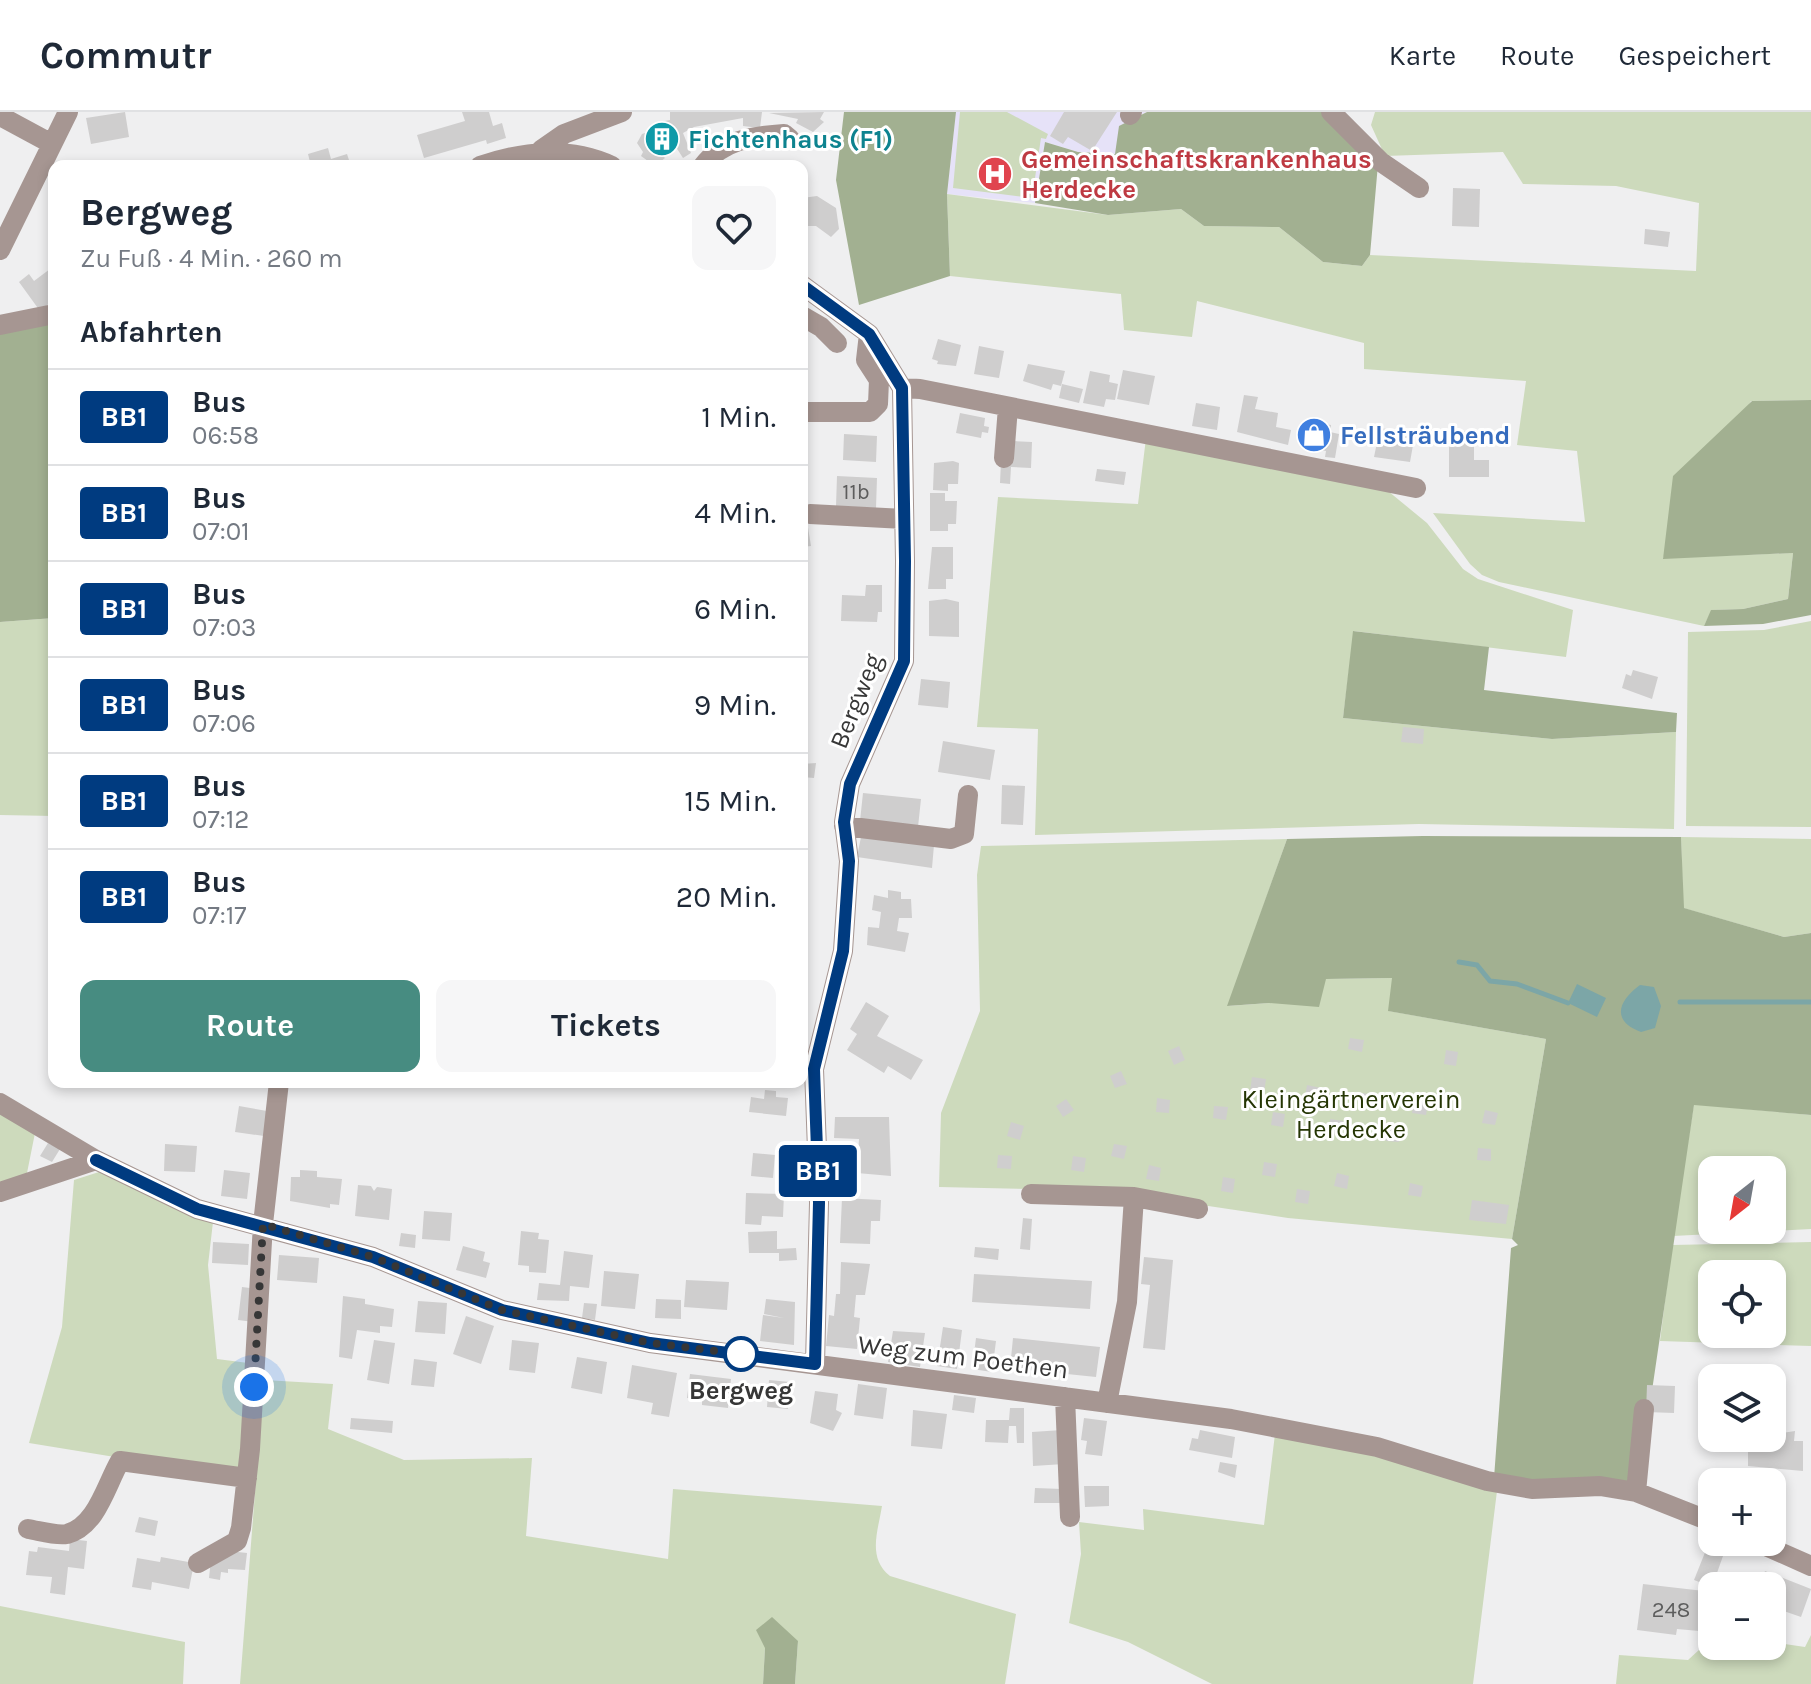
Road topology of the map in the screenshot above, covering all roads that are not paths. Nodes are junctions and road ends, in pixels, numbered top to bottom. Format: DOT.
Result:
graph roads {
  1 [pos="68,112"];
  2 [pos="622,112"];
  3 [pos="1331,112"];
  4 [pos="0,116"];
  5 [pos="790,139"];
  6 [pos="52,144"];
  7 [pos="541,150"];
  8 [pos="503,160"];
  9 [pos="593,160"];
  10 [pos="708,160"];
  11 [pos="1419,188"];
  12 [pos="0,250"];
  13 [pos="808,289"];
  14 [pos="48,315"];
  15 [pos="808,319"];
  16 [pos="0,325"];
  17 [pos="869,334"];
  18 [pos="837,343"];
  19 [pos="902,388"];
  20 [pos="1008,407"];
  21 [pos="808,412"];
  22 [pos="1004,458"];
  23 [pos="1416,488"];
  24 [pos="810,514"];
  25 [pos="904,519"];
  26 [pos="968,795"];
  27 [pos="844,826"];
  28 [pos="278,1088"];
  29 [pos="0,1103"];
  30 [pos="96,1160"];
  31 [pos="0,1192"];
  32 [pos="1031,1194"];
  33 [pos="1134,1197"];
  34 [pos="1198,1209"];
  35 [pos="263,1224"];
  36 [pos="815,1364"];
  37 [pos="1065,1397"];
  38 [pos="1107,1403"];
  39 [pos="1644,1409"];
  40 [pos="247,1478"];
  41 [pos="1636,1492"];
  42 [pos="1698,1516"];
  43 [pos="1070,1517"];
  44 [pos="28,1529"];
  45 [pos="1786,1555"];
  46 [pos="198,1563"];
  47 [pos="1811,1566"];
  1 -- 6 [label="street"];
  2 -- 7 [label="street"];
  3 -- 11 [label="street"];
  4 -- 6 [label="street"];
  5 -- 10 [label="street"];
  6 -- 12 [label="street"];
  7 -- 8 [label="street"];
  7 -- 9 [label="street"];
  13 -- 17 [label="street"];
  14 -- 16 [label="street"];
  15 -- 18 [label="street"];
  17 -- 19 [label="street"];
  17 -- 21 [label="street"];
  19 -- 20 [label="street"];
  19 -- 25 [label="street, Bergweg"];
  20 -- 22 [label="street"];
  20 -- 23 [label="street"];
  24 -- 25 [label="street"];
  25 -- 27 [label="street, Bergweg"];
  26 -- 27 [label="street"];
  27 -- 36 [label="street, Bergweg"];
  28 -- 35 [label="street"];
  29 -- 30 [label="street, Weg zum Poethen"];
  30 -- 31 [label="street"];
  30 -- 35 [label="street, Weg zum Poethen"];
  32 -- 33 [label="street"];
  33 -- 34 [label="street"];
  33 -- 38 [label="street"];
  35 -- 36 [label="street, Weg zum Poethen"];
  35 -- 40 [label="street"];
  36 -- 37 [label="street, Weg zum Poethen"];
  37 -- 38 [label="street, Weg zum Poethen"];
  37 -- 43 [label="street"];
  38 -- 41 [label="street, Weg zum Poethen"];
  39 -- 41 [label="street"];
  40 -- 44 [label="street"];
  40 -- 46 [label="street"];
  41 -- 42 [label="street, Weg zum Poethen"];
  45 -- 47 [label="street"];
}
